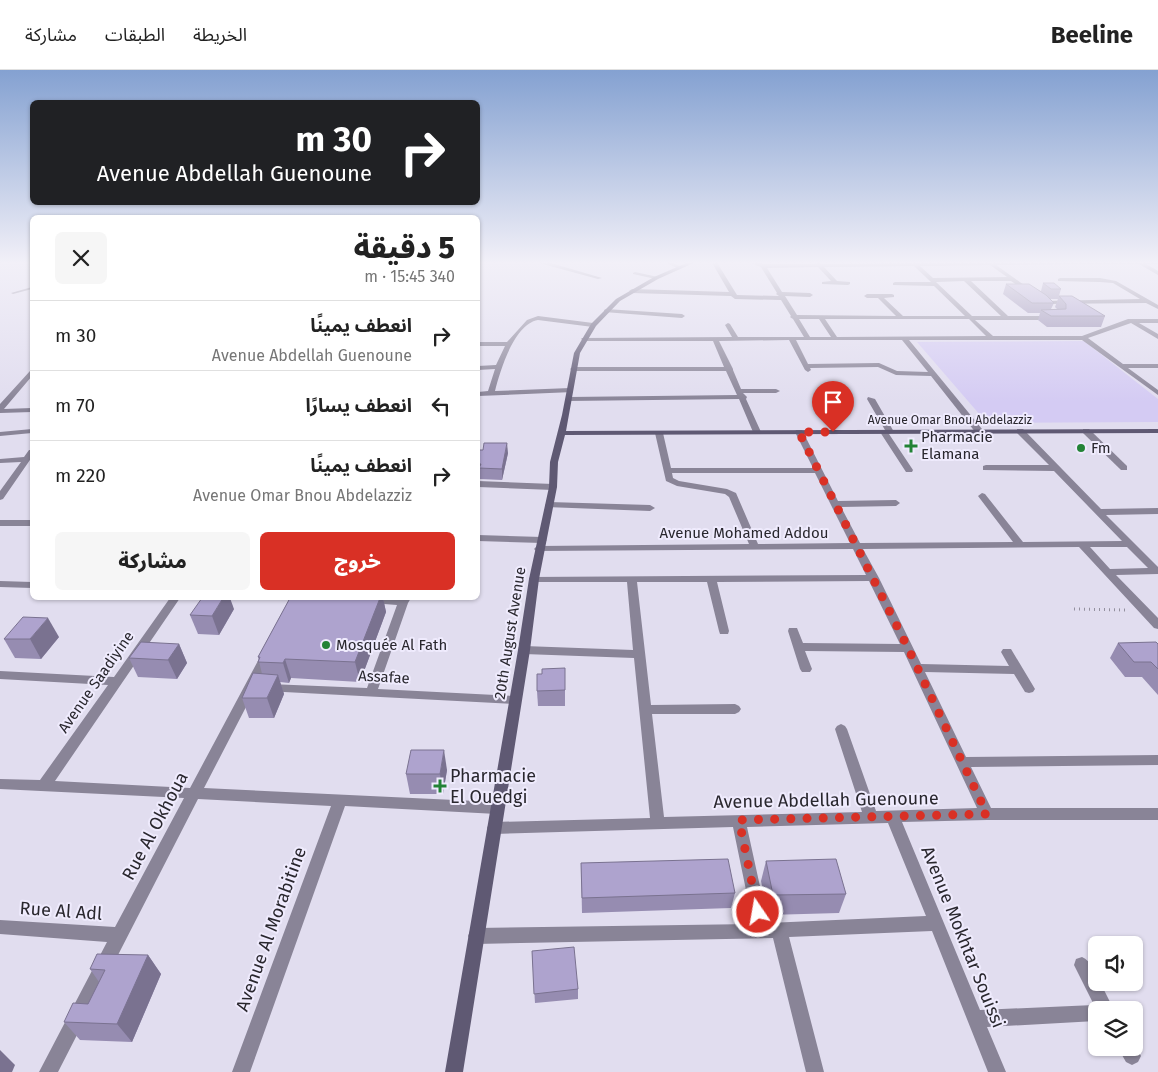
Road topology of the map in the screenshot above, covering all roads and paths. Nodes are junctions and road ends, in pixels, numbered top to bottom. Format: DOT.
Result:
graph roads {
  1 [pos="610,308"];
  2 [pos="787,308"];
  3 [pos="891,308"];
  4 [pos="960,308"];
  5 [pos="996,308"];
  6 [pos="1050,308"];
  7 [pos="606,311"];
  8 [pos="682,316"];
  9 [pos="793,317"];
  10 [pos="821,317"];
  11 [pos="901,317"];
  12 [pos="969,317"];
  13 [pos="1006,317"];
  14 [pos="1158,320"];
  15 [pos="1131,321"];
  16 [pos="728,324"];
  17 [pos="593,325"];
  18 [pos="1158,337"];
  19 [pos="791,338"];
  20 [pos="808,338"];
  21 [pos="835,338"];
  22 [pos="904,338"];
  23 [pos="991,338"];
  24 [pos="1083,338"];
  25 [pos="584,339"];
  26 [pos="715,339"];
  27 [pos="736,339"];
  28 [pos="480,344"];
  29 [pos="508,344"];
  30 [pos="1122,366"];
  31 [pos="1158,366"];
  32 [pos="480,368"];
  33 [pos="499,368"];
  34 [pos="730,369"];
  35 [pos="573,370"];
  36 [pos="30,374"];
  37 [pos="933,374"];
  38 [pos="776,391"];
  39 [pos="491,393"];
  40 [pos="480,394"];
  41 [pos="570,394"];
  42 [pos="742,394"];
  43 [pos="1158,394"];
  44 [pos="871,398"];
  45 [pos="0,410"];
  46 [pos="30,410"];
  47 [pos="30,431"];
  48 [pos="979,431"];
  49 [pos="1020,431"];
  50 [pos="1086,431"];
  51 [pos="1158,431"];
  52 [pos="758,432"];
  53 [pos="799,432"];
  54 [pos="887,432"];
  55 [pos="562,433"];
  56 [pos="659,433"];
  57 [pos="0,434"];
  58 [pos="30,456"];
  59 [pos="0,461"];
  60 [pos="986,468"];
  61 [pos="1054,468"];
  62 [pos="1124,468"];
  63 [pos="818,470"];
  64 [pos="910,470"];
  65 [pos="667,471"];
  66 [pos="480,484"];
  67 [pos="553,487"];
  68 [pos="1,495"];
  69 [pos="982,496"];
  70 [pos="896,503"];
  71 [pos="836,504"];
  72 [pos="549,505"];
  73 [pos="650,508"];
  74 [pos="1158,511"];
  75 [pos="1097,512"];
  76 [pos="0,523"];
  77 [pos="30,523"];
  78 [pos="480,538"];
  79 [pos="1128,544"];
  80 [pos="541,545"];
  81 [pos="1021,546"];
  82 [pos="1083,546"];
  83 [pos="858,547"];
  84 [pos="755,548"];
  85 [pos="1157,571"];
  86 [pos="1109,572"];
  87 [pos="874,578"];
  88 [pos="534,579"];
  89 [pos="632,580"];
  90 [pos="712,580"];
  91 [pos="0,584"];
  92 [pos="30,585"];
  93 [pos="174,600"];
  94 [pos="358,600"];
  95 [pos="405,600"];
  96 [pos="1074,609"];
  97 [pos="1145,611"];
  98 [pos="1158,625"];
  99 [pos="793,631"];
  100 [pos="724,632"];
  101 [pos="272,646"];
  102 [pos="799,647"];
  103 [pos="908,648"];
  104 [pos="524,650"];
  105 [pos="1007,652"];
  106 [pos="639,654"];
  107 [pos="918,668"];
  108 [pos="806,669"];
  109 [pos="1018,670"];
  110 [pos="0,675"];
  111 [pos="116,681"];
  112 [pos="251,687"];
  113 [pos="1029,689"];
  114 [pos="371,693"];
  115 [pos="515,700"];
  116 [pos="735,709"];
  117 [pos="644,710"];
  118 [pos="841,729"];
  119 [pos="1158,760"];
  120 [pos="962,762"];
  121 [pos="0,784"];
  122 [pos="44,786"];
  123 [pos="194,794"];
  124 [pos="340,800"];
  125 [pos="497,808"];
  126 [pos="987,814"];
  127 [pos="871,817"];
  128 [pos="894,817"];
  129 [pos="1156,818"];
  130 [pos="739,820"];
  131 [pos="658,823"];
  132 [pos="494,828"];
  133 [pos="935,924"];
  134 [pos="0,927"];
  135 [pos="770,930"];
  136 [pos="118,934"];
  137 [pos="476,936"];
  138 [pos="1082,965"];
  139 [pos="1101,1001"];
  140 [pos="1088,1013"];
  141 [pos="974,1020"];
  142 [pos="48,1072"];
  143 [pos="241,1072"];
  144 [pos="454,1072"];
  145 [pos="815,1072"];
  146 [pos="997,1072"];
  1 -- 7 [label="street, 20th August Avenue"];
  2 -- 9 [label="street"];
  3 -- 11 [label="street"];
  4 -- 12 [label="street"];
  5 -- 13 [label="street"];
  6 -- 13 [label="street"];
  7 -- 8 [label="street"];
  7 -- 17 [label="street, 20th August Avenue"];
  9 -- 10 [label="street"];
  9 -- 20 [label="street"];
  10 -- 11 [label="street"];
  10 -- 21 [label="street"];
  11 -- 12 [label="street"];
  12 -- 13 [label="street"];
  12 -- 23 [label="street"];
  14 -- 15 [label="street"];
  15 -- 18 [label="street"];
  15 -- 24 [label="street"];
  16 -- 27 [label="street"];
  17 -- 25 [label="street, 20th August Avenue"];
  17 -- 29 [label="street"];
  19 -- 20 [label="street"];
  19 -- 27 [label="street"];
  19 -- 37 [label="street"];
  20 -- 21 [label="street"];
  21 -- 22 [label="street"];
  22 -- 23 [label="street"];
  22 -- 37 [label="street"];
  23 -- 24 [label="street"];
  24 -- 30 [label="street"];
  25 -- 26 [label="street"];
  25 -- 35 [label="street, 20th August Avenue"];
  26 -- 27 [label="street"];
  26 -- 34 [label="street"];
  28 -- 29 [label="street"];
  29 -- 33 [label="street"];
  30 -- 31 [label="street"];
  30 -- 43 [label="street"];
  32 -- 33 [label="street"];
  33 -- 39 [label="street"];
  34 -- 35 [label="street"];
  34 -- 42 [label="street"];
  35 -- 41 [label="street, 20th August Avenue"];
  36 -- 45 [label="street"];
  37 -- 48 [label="street"];
  38 -- 42 [label="street"];
  39 -- 40 [label="street"];
  39 -- 41 [label="street"];
  41 -- 42 [label="street"];
  41 -- 55 [label="street, 20th August Avenue"];
  42 -- 52 [label="street"];
  44 -- 54 [label="street"];
  45 -- 46 [label="street"];
  47 -- 57 [label="street"];
  48 -- 49 [label="street, Avenue Omar Bnou Abdelazziz"];
  48 -- 54 [label="street, Avenue Omar Bnou Abdelazziz"];
  49 -- 50 [label="street, Avenue Omar Bnou Abdelazziz"];
  49 -- 61 [label="street"];
  50 -- 51 [label="street, Avenue Omar Bnou Abdelazziz"];
  50 -- 62 [label="street"];
  52 -- 53 [label="street, Avenue Omar Bnou Abdelazziz"];
  52 -- 56 [label="street, Avenue Omar Bnou Abdelazziz"];
  53 -- 54 [label="street, Avenue Omar Bnou Abdelazziz"];
  53 -- 63 [label="street"];
  54 -- 64 [label="street"];
  55 -- 56 [label="street, Avenue Omar Bnou Abdelazziz"];
  55 -- 67 [label="street, 20th August Avenue"];
  56 -- 65 [label="street"];
  58 -- 59 [label="street"];
  58 -- 68 [label="street"];
  60 -- 61 [label="street"];
  61 -- 75 [label="street"];
  63 -- 65 [label="street"];
  63 -- 71 [label="street"];
  65 -- 84 [label="street"];
  66 -- 67 [label="street"];
  67 -- 72 [label="street, 20th August Avenue"];
  69 -- 81 [label="street"];
  70 -- 71 [label="street"];
  71 -- 83 [label="street"];
  72 -- 73 [label="street"];
  72 -- 80 [label="street, 20th August Avenue"];
  74 -- 75 [label="street"];
  75 -- 79 [label="street"];
  76 -- 77 [label="street"];
  78 -- 80 [label="street, Avenue Mohamed Addou"];
  79 -- 82 [label="street, Avenue Mohamed Addou"];
  79 -- 85 [label="street"];
  80 -- 84 [label="street, Avenue Mohamed Addou"];
  80 -- 88 [label="street, 20th August Avenue"];
  81 -- 82 [label="street, Avenue Mohamed Addou"];
  81 -- 83 [label="street, Avenue Mohamed Addou"];
  82 -- 86 [label="street"];
  83 -- 84 [label="street, Avenue Mohamed Addou"];
  83 -- 87 [label="street"];
  85 -- 86 [label="street"];
  86 -- 97 [label="street"];
  87 -- 90 [label="street"];
  87 -- 103 [label="street"];
  88 -- 89 [label="street"];
  88 -- 104 [label="street, 20th August Avenue"];
  89 -- 90 [label="street"];
  89 -- 106 [label="street"];
  90 -- 100 [label="street"];
  91 -- 92 [label="street"];
  93 -- 111 [label="street, Avenue Saadiyine"];
  94 -- 95 [label="street"];
  95 -- 114 [label="street"];
  96 -- 97 [label="path"];
  97 -- 98 [label="street"];
  99 -- 102 [label="street"];
  101 -- 112 [label="street, Rue Al Okhoua"];
  102 -- 103 [label="street"];
  102 -- 108 [label="street"];
  103 -- 107 [label="street"];
  104 -- 106 [label="street"];
  104 -- 115 [label="street, 20th August Avenue"];
  105 -- 109 [label="street"];
  106 -- 117 [label="street"];
  107 -- 109 [label="street"];
  107 -- 120 [label="street"];
  109 -- 113 [label="street"];
  110 -- 111 [label="street"];
  111 -- 122 [label="street, Avenue Saadiyine"];
  112 -- 114 [label="street, Assafae"];
  112 -- 123 [label="street, Rue Al Okhoua"];
  114 -- 115 [label="street, Assafae"];
  115 -- 125 [label="street, 20th August Avenue"];
  116 -- 117 [label="street"];
  117 -- 131 [label="street"];
  118 -- 127 [label="street"];
  119 -- 120 [label="street"];
  120 -- 126 [label="street"];
  121 -- 122 [label="street"];
  122 -- 123 [label="street"];
  123 -- 124 [label="street"];
  123 -- 136 [label="street, Rue Al Okhoua"];
  124 -- 125 [label="street"];
  124 -- 143 [label="street, Avenue Al Morabitine"];
  125 -- 132 [label="street, 20th August Avenue"];
  126 -- 128 [label="street, Avenue Abdellah Guenoune"];
  126 -- 129 [label="street, Avenue Abdellah Guenoune"];
  127 -- 128 [label="street, Avenue Abdellah Guenoune"];
  127 -- 130 [label="street, Avenue Abdellah Guenoune"];
  128 -- 133 [label="street, Avenue Mokhtar Souissi"];
  130 -- 131 [label="street, Avenue Abdellah Guenoune"];
  130 -- 135 [label="street"];
  131 -- 132 [label="street, Avenue Abdellah Guenoune"];
  132 -- 137 [label="street, 20th August Avenue"];
  133 -- 135 [label="street"];
  133 -- 141 [label="street, Avenue Mokhtar Souissi"];
  134 -- 136 [label="street, Rue Al Adl"];
  135 -- 137 [label="street"];
  135 -- 145 [label="street"];
  136 -- 142 [label="street, Rue Al Okhoua"];
  137 -- 144 [label="street, 20th August Avenue"];
  138 -- 139 [label="street"];
  140 -- 141 [label="street"];
  141 -- 146 [label="street, Avenue Mokhtar Souissi"];
}
